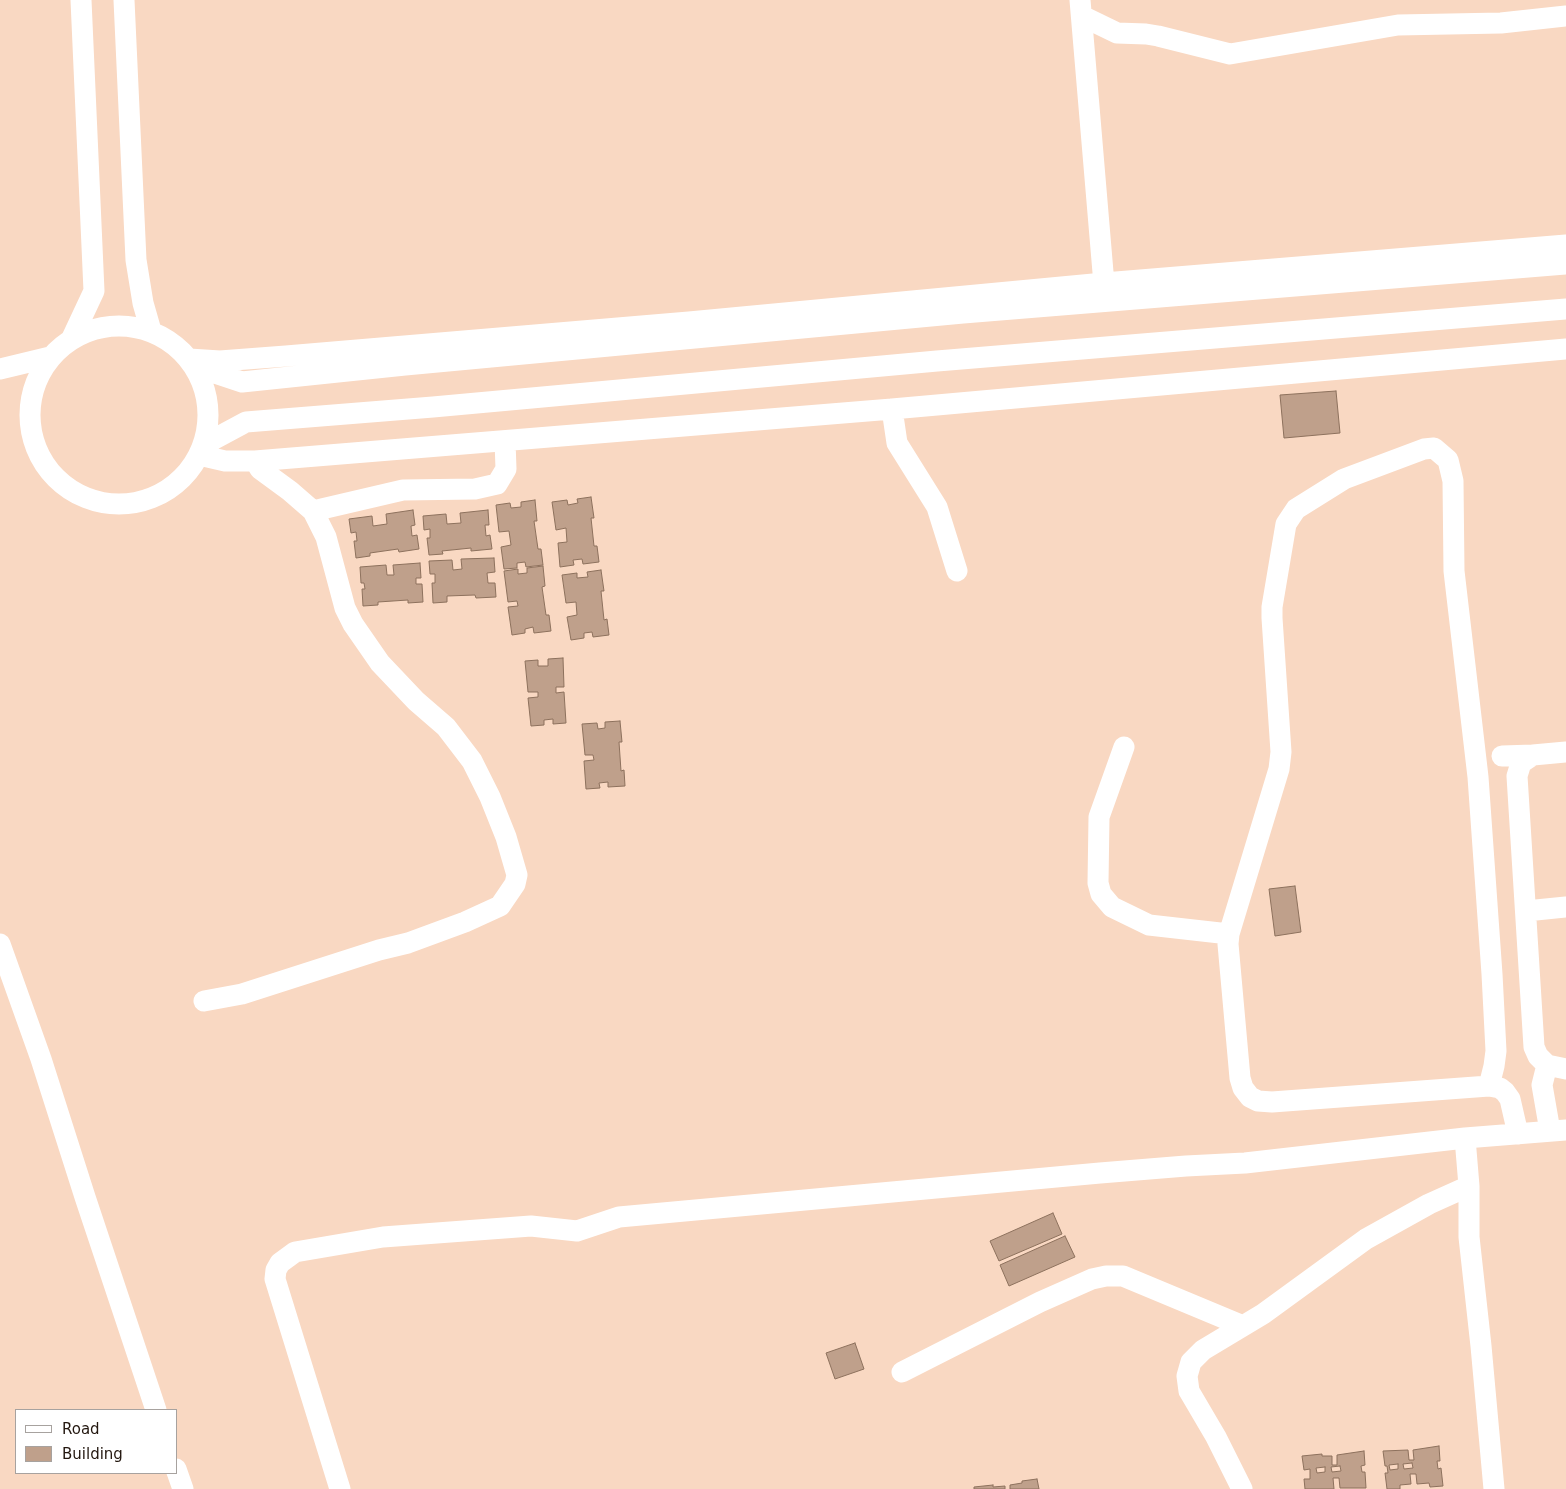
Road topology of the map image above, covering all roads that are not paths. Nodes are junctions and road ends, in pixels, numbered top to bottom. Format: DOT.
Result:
graph roads {
  1 [pos="81,0"];
  2 [pos="124,0"];
  3 [pos="1081,8"];
  4 [pos="1566,16"];
  5 [pos="1566,245"];
  6 [pos="1566,264"];
  7 [pos="1105,292"];
  8 [pos="1566,309"];
  9 [pos="151,331"];
  10 [pos="72,338"];
  11 [pos="1566,349"];
  12 [pos="50,357"];
  13 [pos="192,363"];
  14 [pos="0,368"];
  15 [pos="892,409"];
  16 [pos="505,441"];
  17 [pos="202,450"];
  18 [pos="255,462"];
  19 [pos="313,511"];
  20 [pos="957,571"];
  21 [pos="1124,747"];
  22 [pos="1566,752"];
  23 [pos="1533,755"];
  24 [pos="1502,756"];
  25 [pos="1566,908"];
  26 [pos="1526,911"];
  27 [pos="1229,934"];
  28 [pos="0,944"];
  29 [pos="204,1001"];
  30 [pos="1557,1067"];
  31 [pos="1489,1086"];
  32 [pos="1558,1131"];
  33 [pos="1518,1134"];
  34 [pos="1466,1138"];
  35 [pos="1469,1186"];
  36 [pos="1243,1326"];
  37 [pos="902,1372"];
  38 [pos="156,1409"];
  39 [pos="178,1474"];
  40 [pos="183,1489"];
  41 [pos="340,1489"];
  42 [pos="1242,1489"];
  43 [pos="1494,1489"];
  1 -- 10 [label="street"];
  2 -- 9 [label="street"];
  3 -- 4 [label="street"];
  3 -- 7 [label="street"];
  5 -- 7 [label="street"];
  6 -- 7 [label="street"];
  7 -- 13 [label="street"];
  8 -- 17 [label="street"];
  9 -- 10 [label="street"];
  9 -- 13 [label="street"];
  10 -- 12 [label="street"];
  11 -- 15 [label="street"];
  12 -- 14 [label="street"];
  12 -- 17 [label="street"];
  13 -- 17 [label="street"];
  15 -- 16 [label="street"];
  15 -- 20 [label="street"];
  16 -- 18 [label="street"];
  16 -- 19 [label="street"];
  17 -- 18 [label="street"];
  18 -- 19 [label="street"];
  19 -- 29 [label="street"];
  21 -- 27 [label="street"];
  22 -- 23 [label="street"];
  23 -- 24 [label="street"];
  23 -- 26 [label="street"];
  25 -- 26 [label="street"];
  26 -- 30 [label="street"];
  27 -- 31 [label="street"];
  27 -- 31 [label="street"];
  28 -- 38 [label="street"];
  30 -- 32 [label="street"];
  31 -- 33 [label="street"];
  32 -- 33 [label="street"];
  33 -- 34 [label="street"];
  34 -- 35 [label="street"];
  34 -- 41 [label="street"];
  35 -- 36 [label="street"];
  35 -- 43 [label="street"];
  36 -- 37 [label="street"];
  36 -- 42 [label="street"];
  39 -- 40 [label="street"];
}
